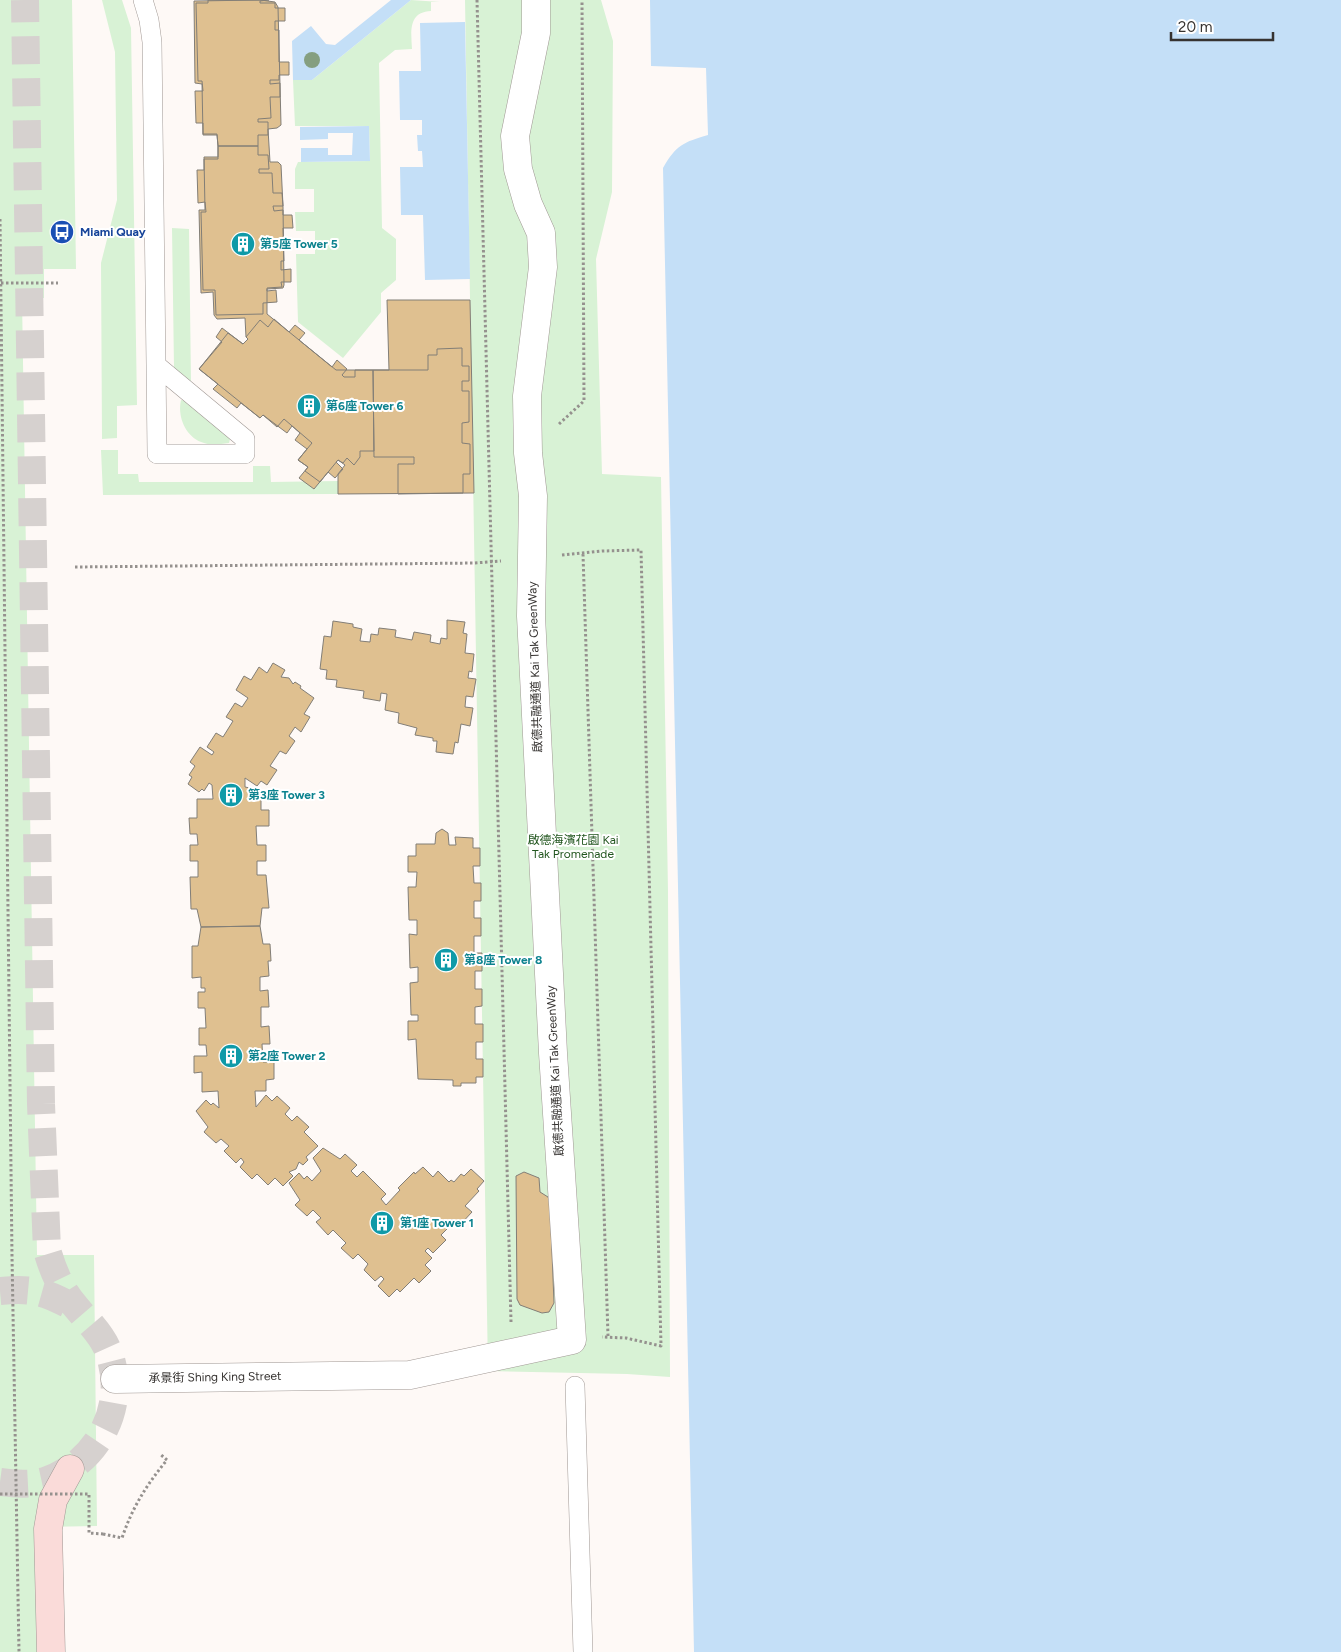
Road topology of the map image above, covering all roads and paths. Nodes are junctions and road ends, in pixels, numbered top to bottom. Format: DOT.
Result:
graph roads {
  1 [pos="143,0"];
  2 [pos="477,0"];
  3 [pos="536,0"];
  4 [pos="582,0"];
  5 [pos="0,219"];
  6 [pos="58,283"];
  7 [pos="1,284"];
  8 [pos="156,365"];
  9 [pos="528,453"];
  10 [pos="583,554"];
  11 [pos="531,558"];
  12 [pos="490,562"];
  13 [pos="75,567"];
  14 [pos="608,1336"];
  15 [pos="572,1340"];
  16 [pos="512,1353"];
  17 [pos="115,1378"];
  18 [pos="576,1386"];
  19 [pos="160,1454"];
  20 [pos="70,1469"];
  21 [pos="0,1494"];
  22 [pos="16,1494"];
  23 [pos="19,1652"];
  24 [pos="51,1652"];
  25 [pos="582,1652"];
  1 -- 8 [label="lane"];
  2 -- 12 [label="path"];
  3 -- 9 [label="street, 啟德共融通道 Kai Tak GreenWay"];
  4 -- 9 [label="path"];
  5 -- 7 [label="path, bridge"];
  6 -- 7 [label="path, bridge"];
  7 -- 22 [label="path, bridge"];
  8 -- 8 [label="lane"];
  9 -- 11 [label="street, 啟德共融通道 Kai Tak GreenWay"];
  10 -- 11 [label="path"];
  10 -- 14 [label="path"];
  10 -- 14 [label="path"];
  11 -- 12 [label="path"];
  11 -- 15 [label="street, 啟德共融通道 Kai Tak GreenWay"];
  12 -- 13 [label="path"];
  12 -- 16 [label="path"];
  14 -- 15 [label="path"];
  15 -- 16 [label="street, 承景街 Shing King Street"];
  16 -- 17 [label="street, 承景街 Shing King Street"];
  18 -- 25 [label="lane"];
  19 -- 22 [label="path, bridge"];
  20 -- 24 [label="street"];
  21 -- 22 [label="path, bridge"];
  22 -- 23 [label="path, bridge"];
}
